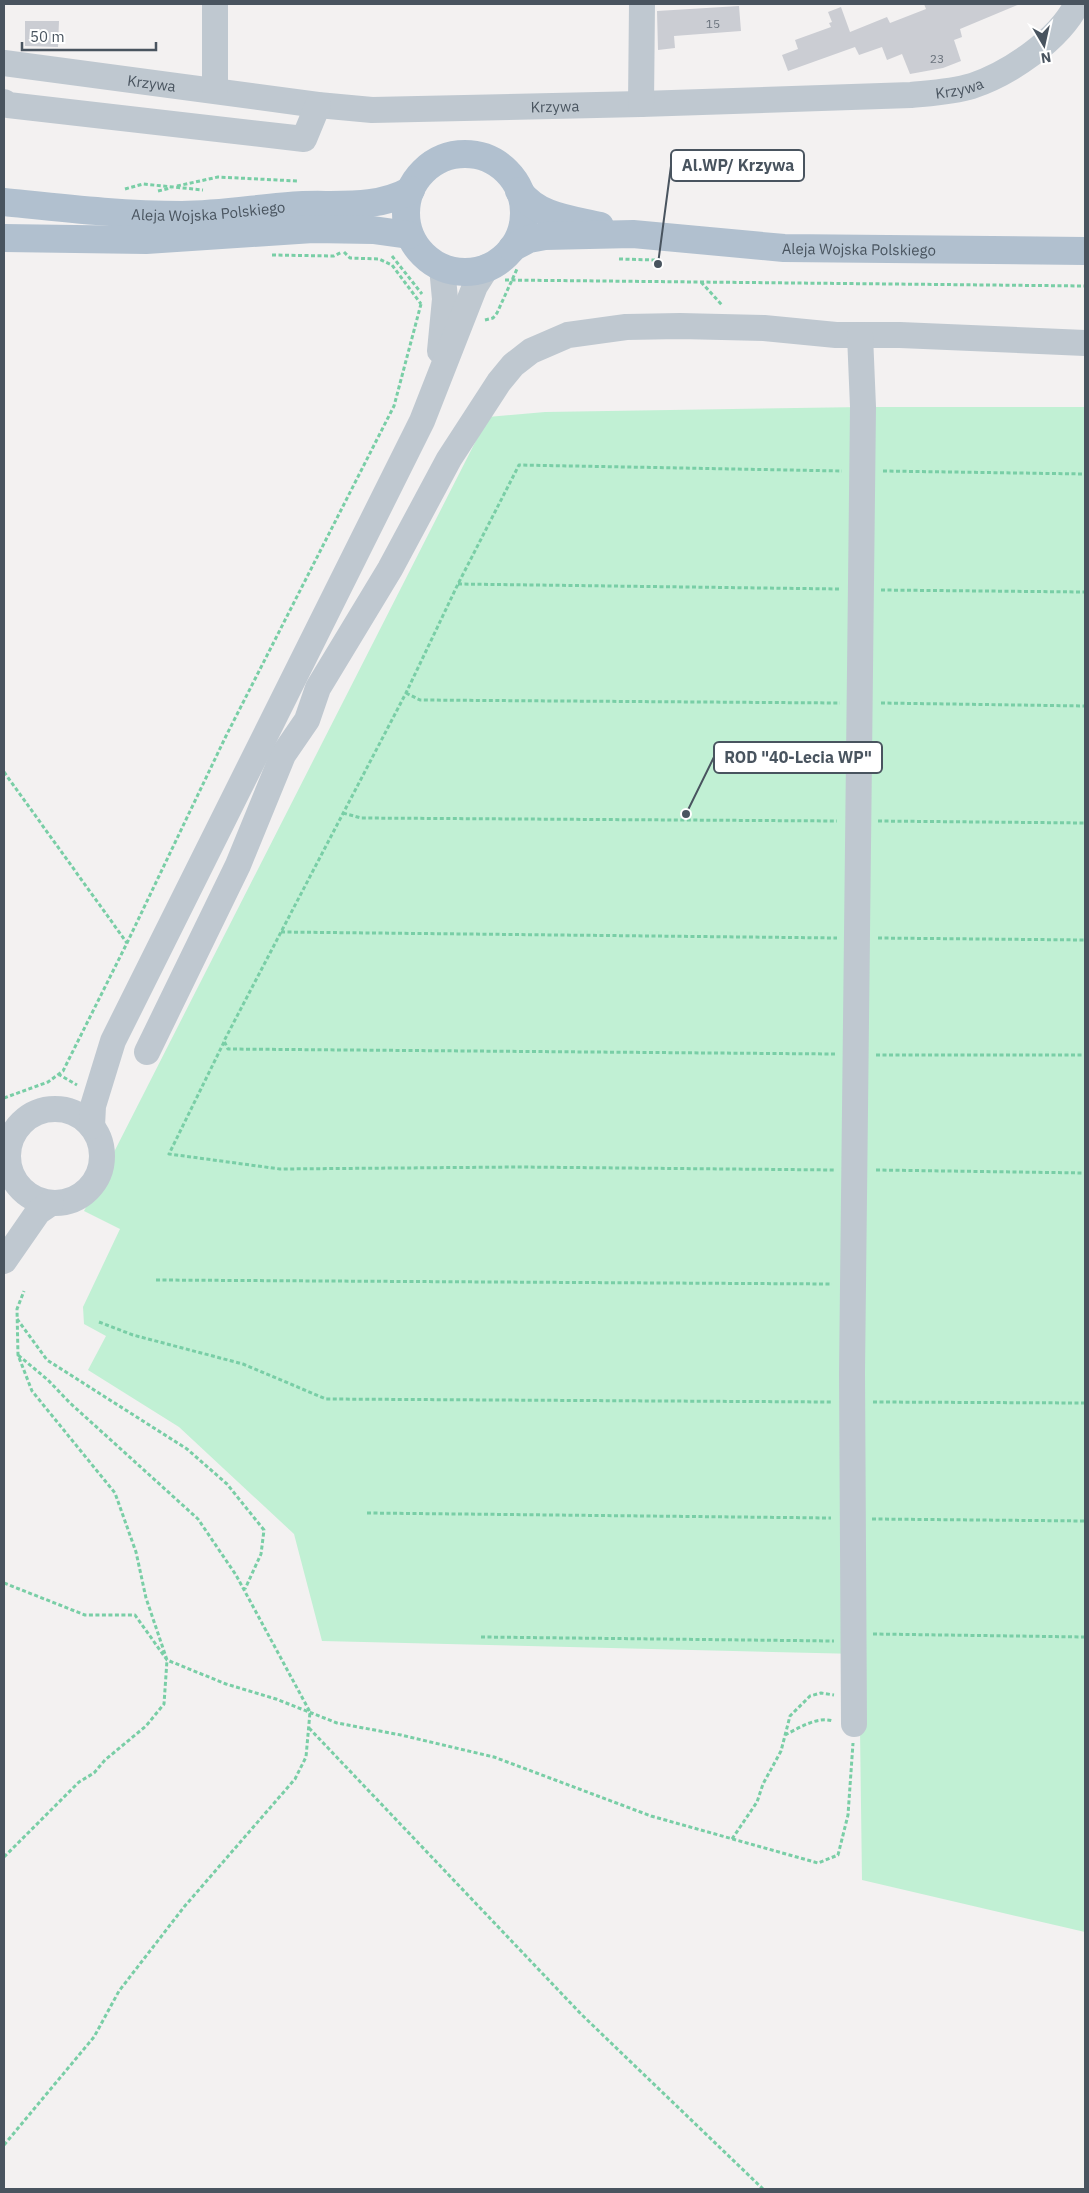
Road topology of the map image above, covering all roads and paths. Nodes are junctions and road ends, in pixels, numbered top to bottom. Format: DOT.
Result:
graph roads {
  1 [pos="215,4"];
  2 [pos="642,4"];
  3 [pos="1077,4"];
  4 [pos="4,63"];
  5 [pos="214,90"];
  6 [pos="4,102"];
  7 [pos="642,104"];
  8 [pos="318,105"];
  9 [pos="411,190"];
  10 [pos="519,191"];
  11 [pos="4,202"];
  12 [pos="633,234"];
  13 [pos="409,235"];
  14 [pos="4,238"];
  15 [pos="512,248"];
  16 [pos="1085,251"];
  17 [pos="442,267"];
  18 [pos="487,267"];
  19 [pos="511,280"];
  20 [pos="1085,286"];
  21 [pos="424,295"];
  22 [pos="860,335"];
  23 [pos="1085,343"];
  24 [pos="438,374"];
  25 [pos="862,471"];
  26 [pos="1085,474"];
  27 [pos="354,552"];
  28 [pos="390,568"];
  29 [pos="458,584"];
  30 [pos="860,589"];
  31 [pos="1085,592"];
  32 [pos="406,693"];
  33 [pos="859,703"];
  34 [pos="1085,706"];
  35 [pos="4,772"];
  36 [pos="343,813"];
  37 [pos="857,821"];
  38 [pos="1085,822"];
  39 [pos="281,932"];
  40 [pos="856,938"];
  41 [pos="1085,940"];
  42 [pos="127,943"];
  43 [pos="113,1041"];
  44 [pos="224,1042"];
  45 [pos="147,1052"];
  46 [pos="855,1054"];
  47 [pos="1085,1055"];
  48 [pos="4,1098"];
  49 [pos="57,1108"];
  50 [pos="14,1118"];
  51 [pos="92,1126"];
  52 [pos="6,1148"];
  53 [pos="854,1170"];
  54 [pos="1085,1174"];
  55 [pos="21,1188"];
  56 [pos="51,1203"];
  57 [pos="5,1258"];
  58 [pos="156,1280"];
  59 [pos="853,1284"];
  60 [pos="24,1291"];
  61 [pos="17,1318"];
  62 [pos="99,1322"];
  63 [pos="18,1355"];
  64 [pos="852,1402"];
  65 [pos="1085,1403"];
  66 [pos="367,1513"];
  67 [pos="853,1518"];
  68 [pos="1085,1521"];
  69 [pos="4,1583"];
  70 [pos="245,1590"];
  71 [pos="853,1634"];
  72 [pos="481,1636"];
  73 [pos="1085,1637"];
  74 [pos="167,1660"];
  75 [pos="836,1695"];
  76 [pos="310,1712"];
  77 [pos="309,1728"];
  78 [pos="848,1733"];
  79 [pos="785,1735"];
  80 [pos="732,1838"];
  81 [pos="4,1857"];
  82 [pos="4,2145"];
  83 [pos="763,2189"];
  1 -- 5 [label="street"];
  2 -- 7 [label="street"];
  3 -- 7 [label="street, Krzywa"];
  4 -- 5 [label="street, Krzywa"];
  5 -- 8 [label="street, Krzywa"];
  6 -- 8 [label="street"];
  7 -- 8 [label="street, Krzywa"];
  9 -- 10 [label="main road"];
  9 -- 11 [label="main road, Aleja Wojska Polskiego"];
  9 -- 13 [label="main road"];
  10 -- 12 [label="main road, Aleja Wojska Polskiego"];
  10 -- 15 [label="main road"];
  12 -- 15 [label="main road, Aleja Wojska Polskiego"];
  12 -- 16 [label="main road, Aleja Wojska Polskiego"];
  13 -- 14 [label="main road, Aleja Wojska Polskiego"];
  13 -- 17 [label="main road"];
  15 -- 18 [label="main road"];
  17 -- 18 [label="main road"];
  17 -- 24 [label="street"];
  18 -- 24 [label="street"];
  19 -- 20 [label="path"];
  21 -- 42 [label="path"];
  22 -- 23 [label="street"];
  22 -- 25 [label="street"];
  22 -- 28 [label="street"];
  24 -- 27 [label="street"];
  25 -- 26 [label="path"];
  25 -- 29 [label="path"];
  25 -- 30 [label="street"];
  27 -- 28 [label="street"];
  27 -- 43 [label="street"];
  28 -- 45 [label="street"];
  29 -- 30 [label="path"];
  29 -- 32 [label="path"];
  30 -- 31 [label="path"];
  30 -- 33 [label="street"];
  32 -- 33 [label="path"];
  32 -- 36 [label="path"];
  33 -- 34 [label="path"];
  33 -- 37 [label="street"];
  35 -- 42 [label="path"];
  36 -- 37 [label="path"];
  36 -- 39 [label="path"];
  37 -- 38 [label="path"];
  37 -- 40 [label="street"];
  39 -- 40 [label="path"];
  39 -- 44 [label="path"];
  40 -- 41 [label="path"];
  40 -- 46 [label="street"];
  42 -- 48 [label="path"];
  43 -- 49 [label="street"];
  43 -- 51 [label="street"];
  44 -- 46 [label="path"];
  44 -- 53 [label="path"];
  46 -- 47 [label="path"];
  46 -- 53 [label="street"];
  49 -- 50 [label="street"];
  49 -- 51 [label="street"];
  50 -- 52 [label="street"];
  51 -- 56 [label="street"];
  52 -- 55 [label="street"];
  53 -- 54 [label="path"];
  53 -- 59 [label="street"];
  55 -- 56 [label="street"];
  55 -- 57 [label="street"];
  56 -- 57 [label="street"];
  58 -- 59 [label="path"];
  59 -- 64 [label="street"];
  60 -- 61 [label="path"];
  61 -- 63 [label="path"];
  61 -- 70 [label="path"];
  62 -- 64 [label="path"];
  63 -- 70 [label="path"];
  63 -- 74 [label="path"];
  64 -- 65 [label="path"];
  64 -- 67 [label="street"];
  66 -- 67 [label="path"];
  67 -- 68 [label="path"];
  67 -- 71 [label="street"];
  69 -- 74 [label="path"];
  70 -- 76 [label="path"];
  71 -- 72 [label="path"];
  71 -- 73 [label="path"];
  71 -- 78 [label="street"];
  74 -- 76 [label="path"];
  74 -- 81 [label="path"];
  75 -- 79 [label="path"];
  76 -- 77 [label="path"];
  76 -- 80 [label="path"];
  77 -- 82 [label="path"];
  77 -- 83 [label="path"];
  78 -- 79 [label="path"];
  78 -- 80 [label="path"];
  79 -- 80 [label="path"];
}
